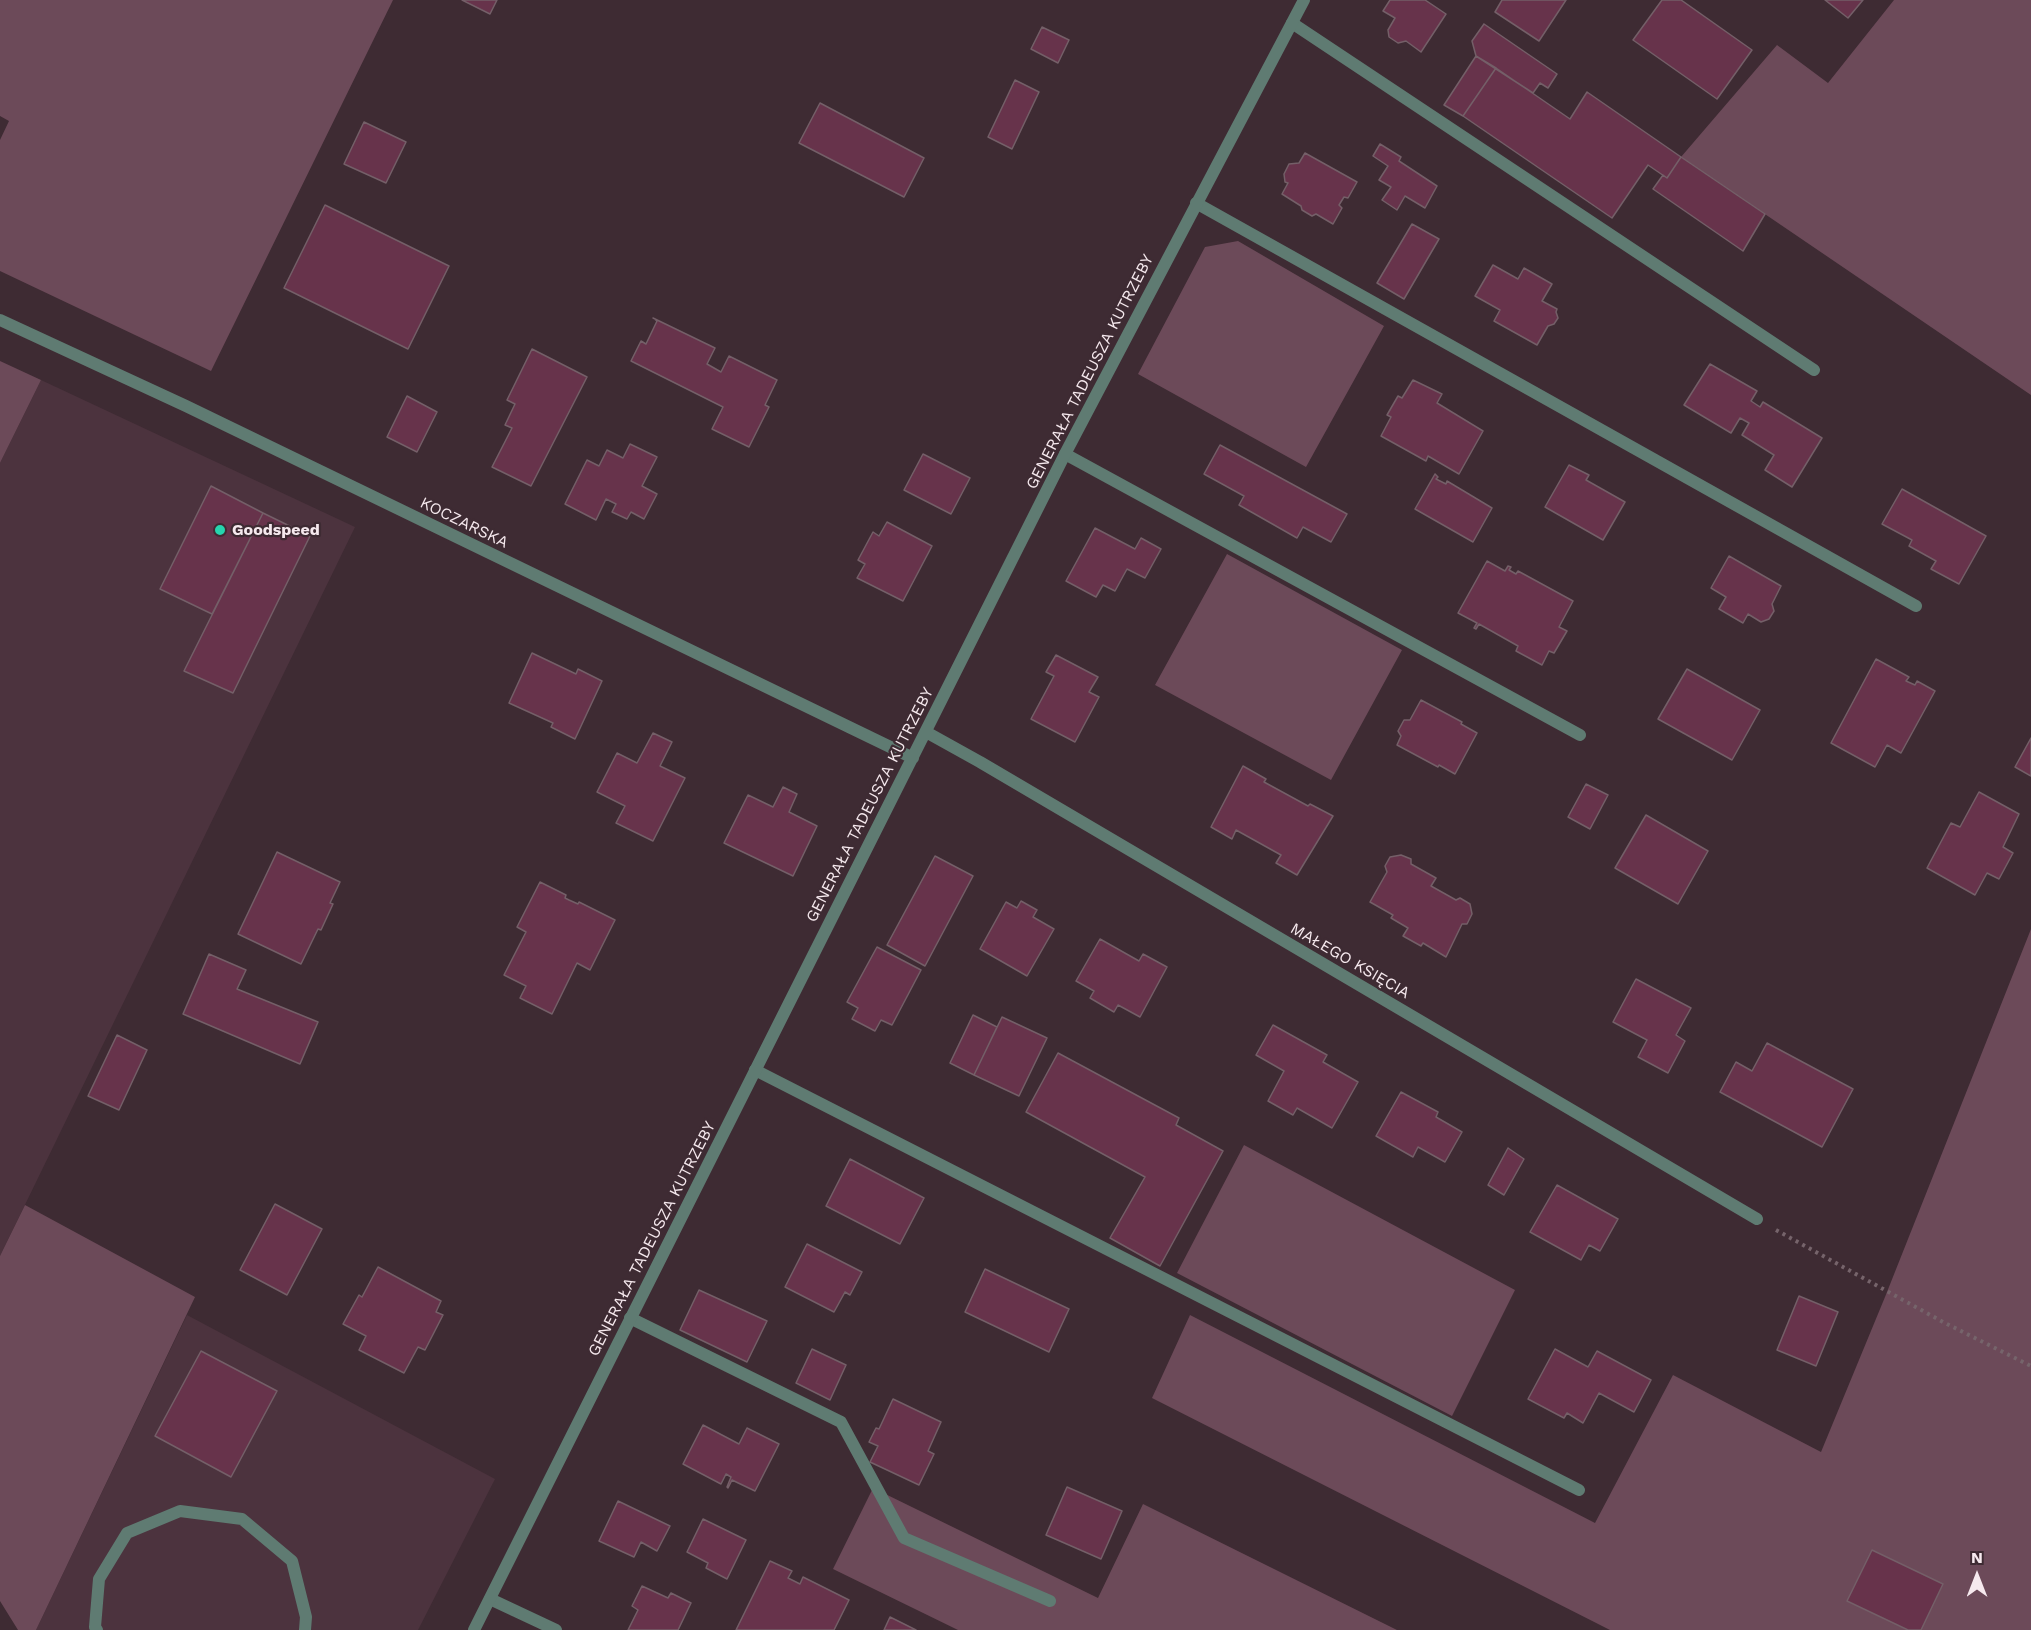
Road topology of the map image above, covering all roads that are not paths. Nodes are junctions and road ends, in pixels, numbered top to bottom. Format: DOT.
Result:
graph roads {
  1 [pos="1304,0"];
  2 [pos="1292,23"];
  3 [pos="1196,203"];
  4 [pos="0,320"];
  5 [pos="1814,370"];
  6 [pos="1065,454"];
  7 [pos="1916,606"];
  8 [pos="926,732"];
  9 [pos="1580,735"];
  10 [pos="913,758"];
  11 [pos="755,1070"];
  12 [pos="1757,1219"];
  13 [pos="630,1318"];
  14 [pos="1579,1490"];
  15 [pos="490,1599"];
  16 [pos="1050,1601"];
  17 [pos="97,1630"];
  18 [pos="305,1630"];
  19 [pos="474,1630"];
  20 [pos="556,1630"];
  1 -- 2 [label="street, GENERAŁA TADEUSZA KUTRZEBY"];
  2 -- 3 [label="street, GENERAŁA TADEUSZA KUTRZEBY"];
  2 -- 5 [label="street"];
  3 -- 6 [label="street, GENERAŁA TADEUSZA KUTRZEBY"];
  3 -- 7 [label="street"];
  4 -- 10 [label="street, KOCZARSKA"];
  6 -- 8 [label="street, GENERAŁA TADEUSZA KUTRZEBY"];
  6 -- 9 [label="street"];
  8 -- 10 [label="street, GENERAŁA TADEUSZA KUTRZEBY"];
  8 -- 12 [label="street, MAŁEGO KSIĘCIA"];
  10 -- 11 [label="street, GENERAŁA TADEUSZA KUTRZEBY"];
  11 -- 13 [label="street, GENERAŁA TADEUSZA KUTRZEBY"];
  11 -- 14 [label="street"];
  13 -- 15 [label="street, GENERAŁA TADEUSZA KUTRZEBY"];
  13 -- 16 [label="street"];
  15 -- 19 [label="street, GENERAŁA TADEUSZA KUTRZEBY"];
  15 -- 20 [label="street"];
  17 -- 18 [label="street"];
}
